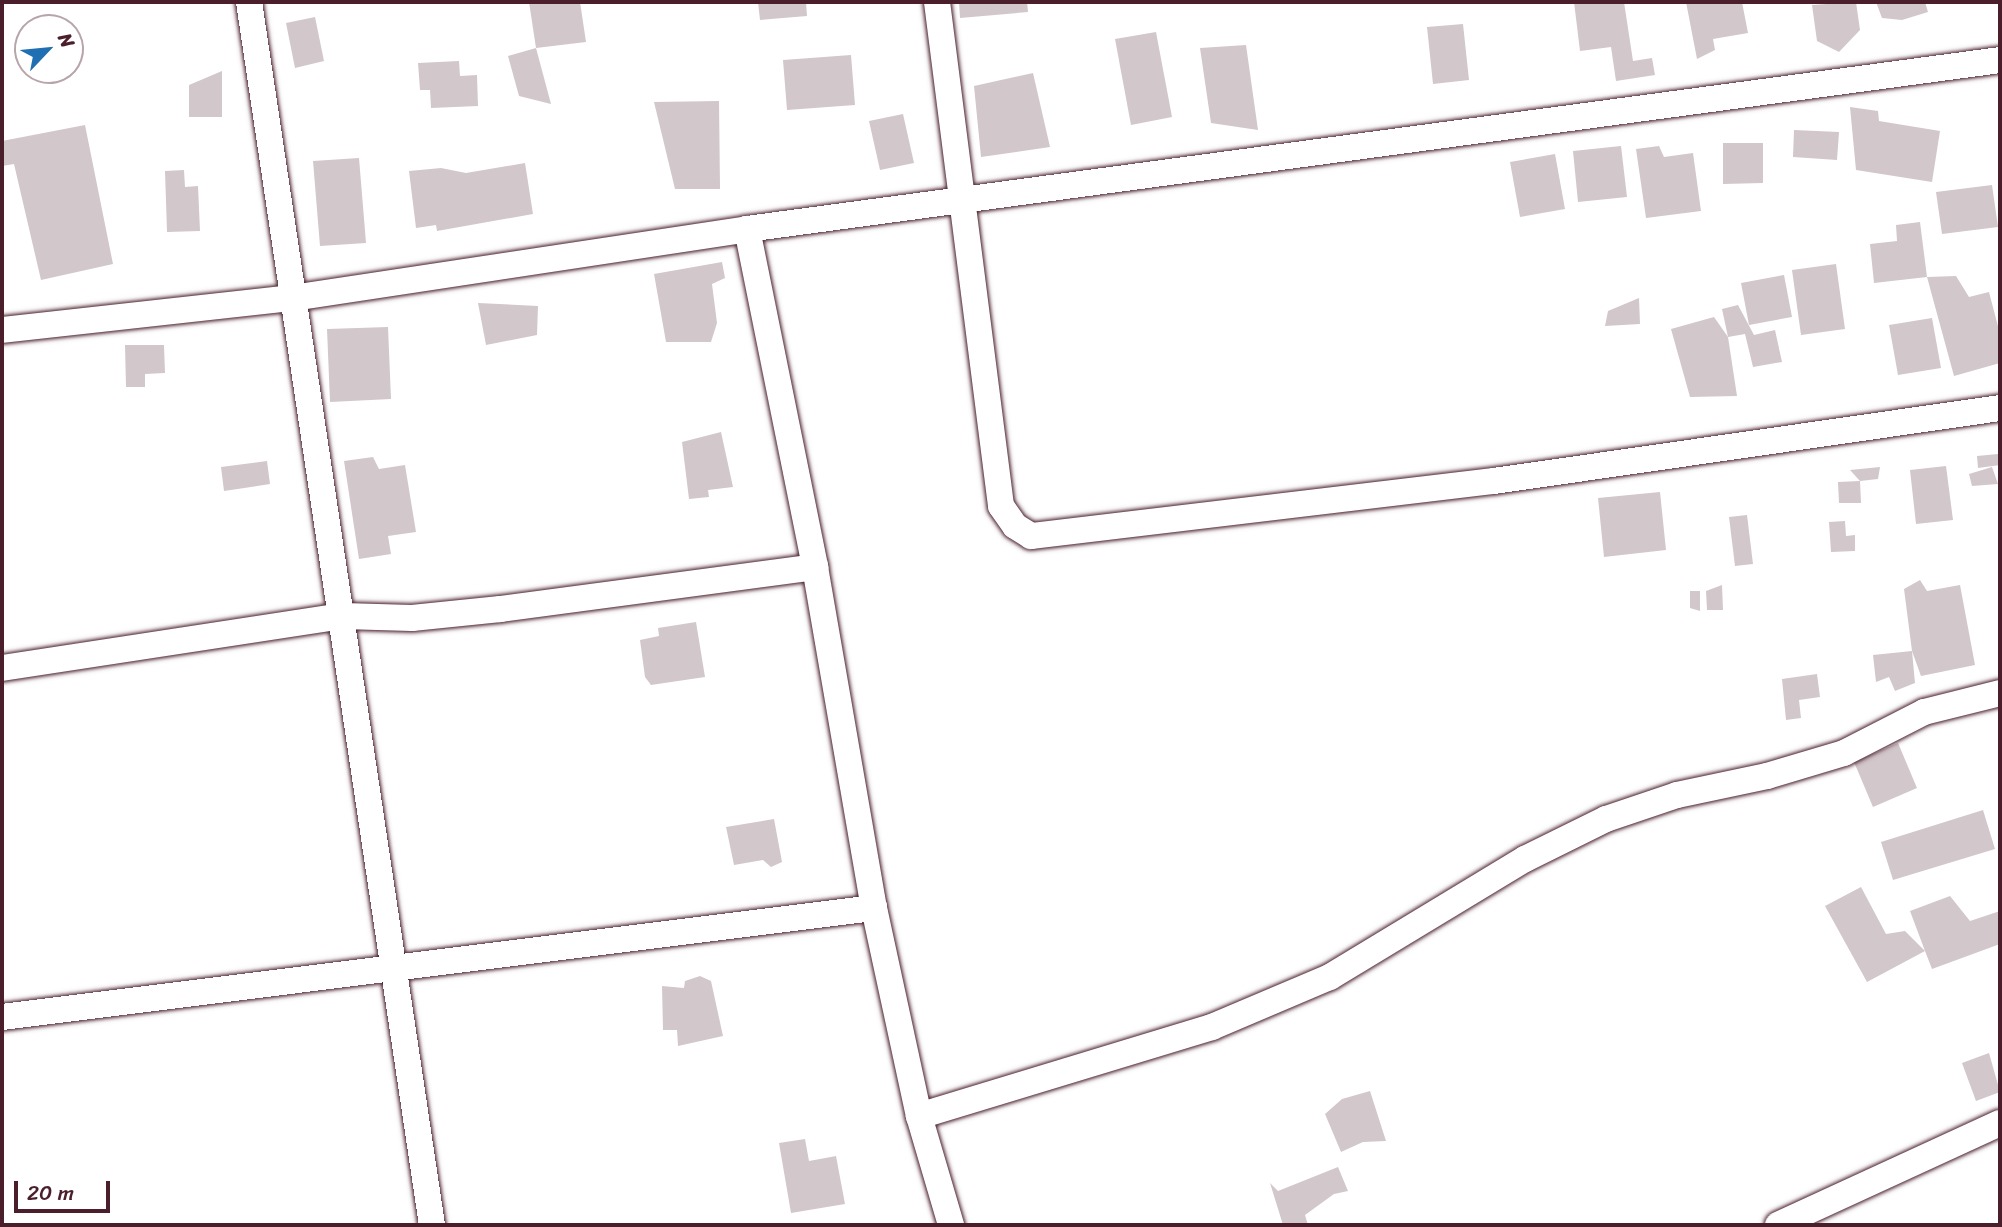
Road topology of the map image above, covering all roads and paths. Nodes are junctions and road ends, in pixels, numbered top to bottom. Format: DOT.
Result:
graph roads {
  1 [pos="250,2"];
  2 [pos="936,2"];
  3 [pos="2000,60"];
  4 [pos="959,203"];
  5 [pos="747,229"];
  6 [pos="293,298"];
  7 [pos="2,330"];
  8 [pos="2000,408"];
  9 [pos="815,567"];
  10 [pos="343,616"];
  11 [pos="2,668"];
  12 [pos="2000,693"];
  13 [pos="874,908"];
  14 [pos="390,967"];
  15 [pos="2,1017"];
  16 [pos="919,1116"];
  17 [pos="2000,1122"];
  18 [pos="1805,1220"];
  19 [pos="432,1225"];
  20 [pos="951,1225"];
  21 [pos="1778,1225"];
  1 -- 6 [label="street"];
  2 -- 4 [label="street"];
  3 -- 4 [label="street"];
  4 -- 5 [label="street"];
  4 -- 8 [label="street"];
  5 -- 6 [label="street"];
  5 -- 9 [label="street"];
  6 -- 7 [label="street"];
  6 -- 10 [label="street"];
  9 -- 10 [label="street"];
  9 -- 13 [label="street"];
  10 -- 11 [label="street"];
  10 -- 14 [label="street"];
  12 -- 16 [label="street"];
  13 -- 14 [label="street"];
  13 -- 16 [label="street"];
  14 -- 15 [label="street"];
  14 -- 19 [label="street"];
  16 -- 20 [label="street"];
  17 -- 18 [label="street"];
  18 -- 21 [label="street"];
}
